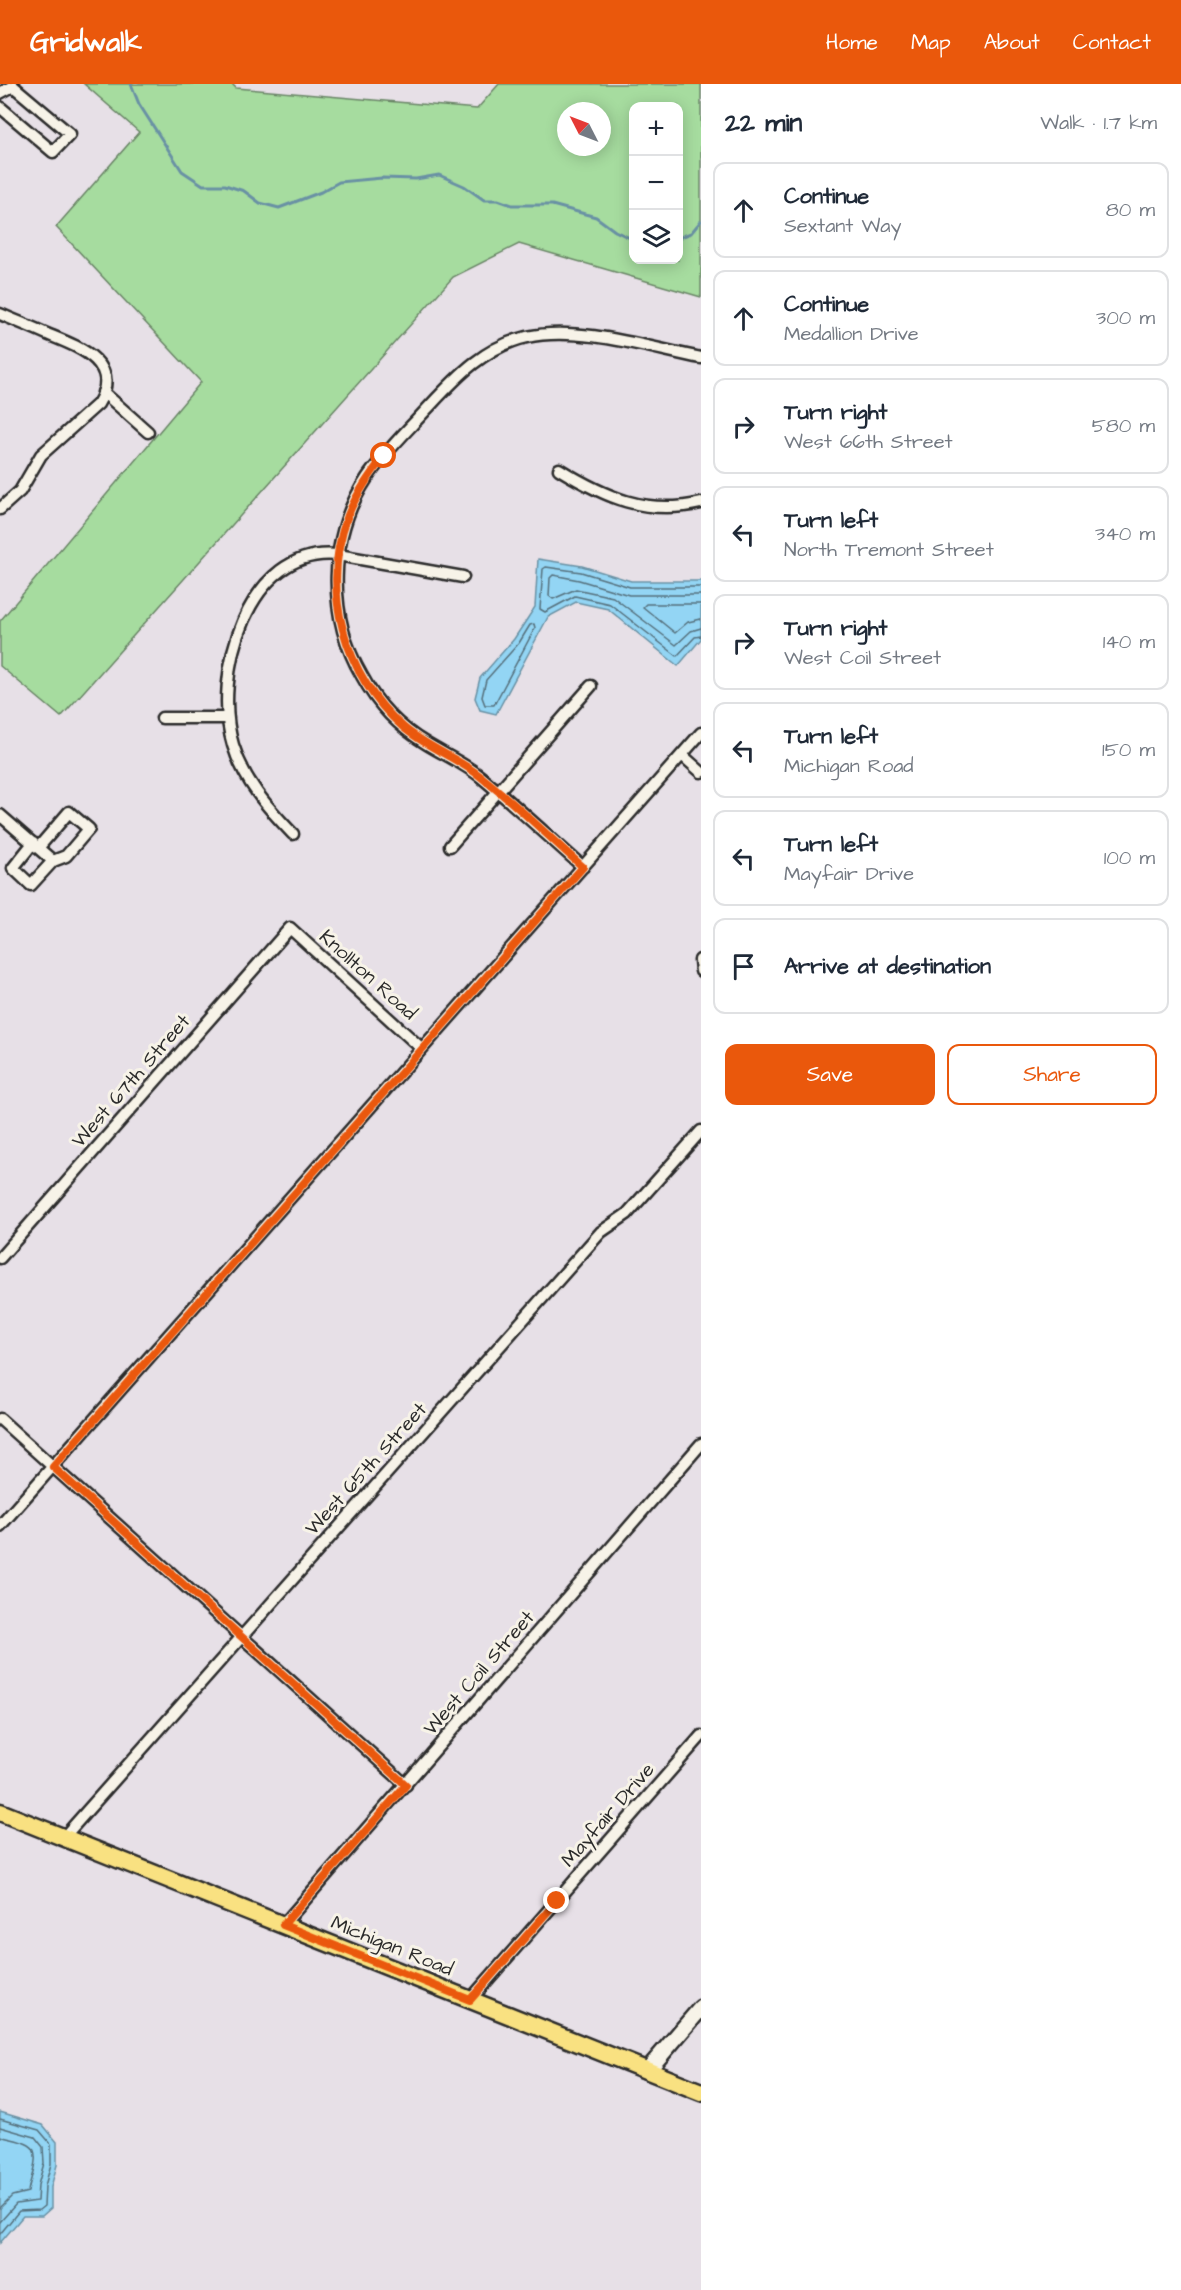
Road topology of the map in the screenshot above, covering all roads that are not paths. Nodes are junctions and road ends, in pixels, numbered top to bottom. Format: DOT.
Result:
graph roads {
  1 [pos="0,93"];
  2 [pos="0,107"];
  3 [pos="0,314"];
  4 [pos="701,358"];
  5 [pos="103,392"];
  6 [pos="148,432"];
  7 [pos="559,469"];
  8 [pos="701,503"];
  9 [pos="0,509"];
  10 [pos="338,555"];
  11 [pos="463,577"];
  12 [pos="591,686"];
  13 [pos="162,718"];
  14 [pos="227,718"];
  15 [pos="701,733"];
  16 [pos="682,754"];
  17 [pos="701,772"];
  18 [pos="498,792"];
  19 [pos="0,815"];
  20 [pos="293,834"];
  21 [pos="36,846"];
  22 [pos="450,846"];
  23 [pos="53,861"];
  24 [pos="583,867"];
  25 [pos="290,928"];
  26 [pos="422,1048"];
  27 [pos="701,1131"];
  28 [pos="0,1258"];
  29 [pos="0,1419"];
  30 [pos="701,1444"];
  31 [pos="53,1467"];
  32 [pos="0,1526"];
  33 [pos="241,1637"];
  34 [pos="701,1736"];
  35 [pos="406,1785"];
  36 [pos="0,1812"];
  37 [pos="63,1838"];
  38 [pos="283,1925"];
  39 [pos="470,2000"];
  40 [pos="701,2008"];
  41 [pos="647,2071"];
  42 [pos="701,2092"];
  1 -- 2 [label="street"];
  3 -- 5 [label="street"];
  4 -- 10 [label="street"];
  5 -- 6 [label="street"];
  5 -- 9 [label="street"];
  7 -- 8 [label="street"];
  10 -- 11 [label="street"];
  10 -- 14 [label="street"];
  10 -- 18 [label="street"];
  12 -- 18 [label="street"];
  13 -- 14 [label="street"];
  14 -- 20 [label="street"];
  15 -- 16 [label="street"];
  16 -- 17 [label="street"];
  16 -- 24 [label="street"];
  18 -- 22 [label="street"];
  18 -- 24 [label="street"];
  19 -- 21 [label="street"];
  21 -- 23 [label="street"];
  21 -- 23 [label="street"];
  21 -- 23 [label="street"];
  24 -- 26 [label="street"];
  25 -- 26 [label="street, Knollton Road"];
  25 -- 28 [label="street, West 67th Street"];
  26 -- 31 [label="street"];
  27 -- 33 [label="street, West 65th Street"];
  29 -- 31 [label="street"];
  30 -- 35 [label="street, West Coil Street"];
  31 -- 32 [label="street"];
  31 -- 33 [label="street"];
  33 -- 35 [label="street"];
  33 -- 37 [label="street, West 65th Street"];
  34 -- 39 [label="street, Mayfair Drive"];
  35 -- 38 [label="street, West Coil Street"];
  36 -- 37 [label="main road, Michigan Road"];
  37 -- 38 [label="main road, Michigan Road"];
  38 -- 39 [label="main road, Michigan Road"];
  39 -- 41 [label="main road, Michigan Road"];
  40 -- 41 [label="street"];
  41 -- 42 [label="main road, Michigan Road"];
}
